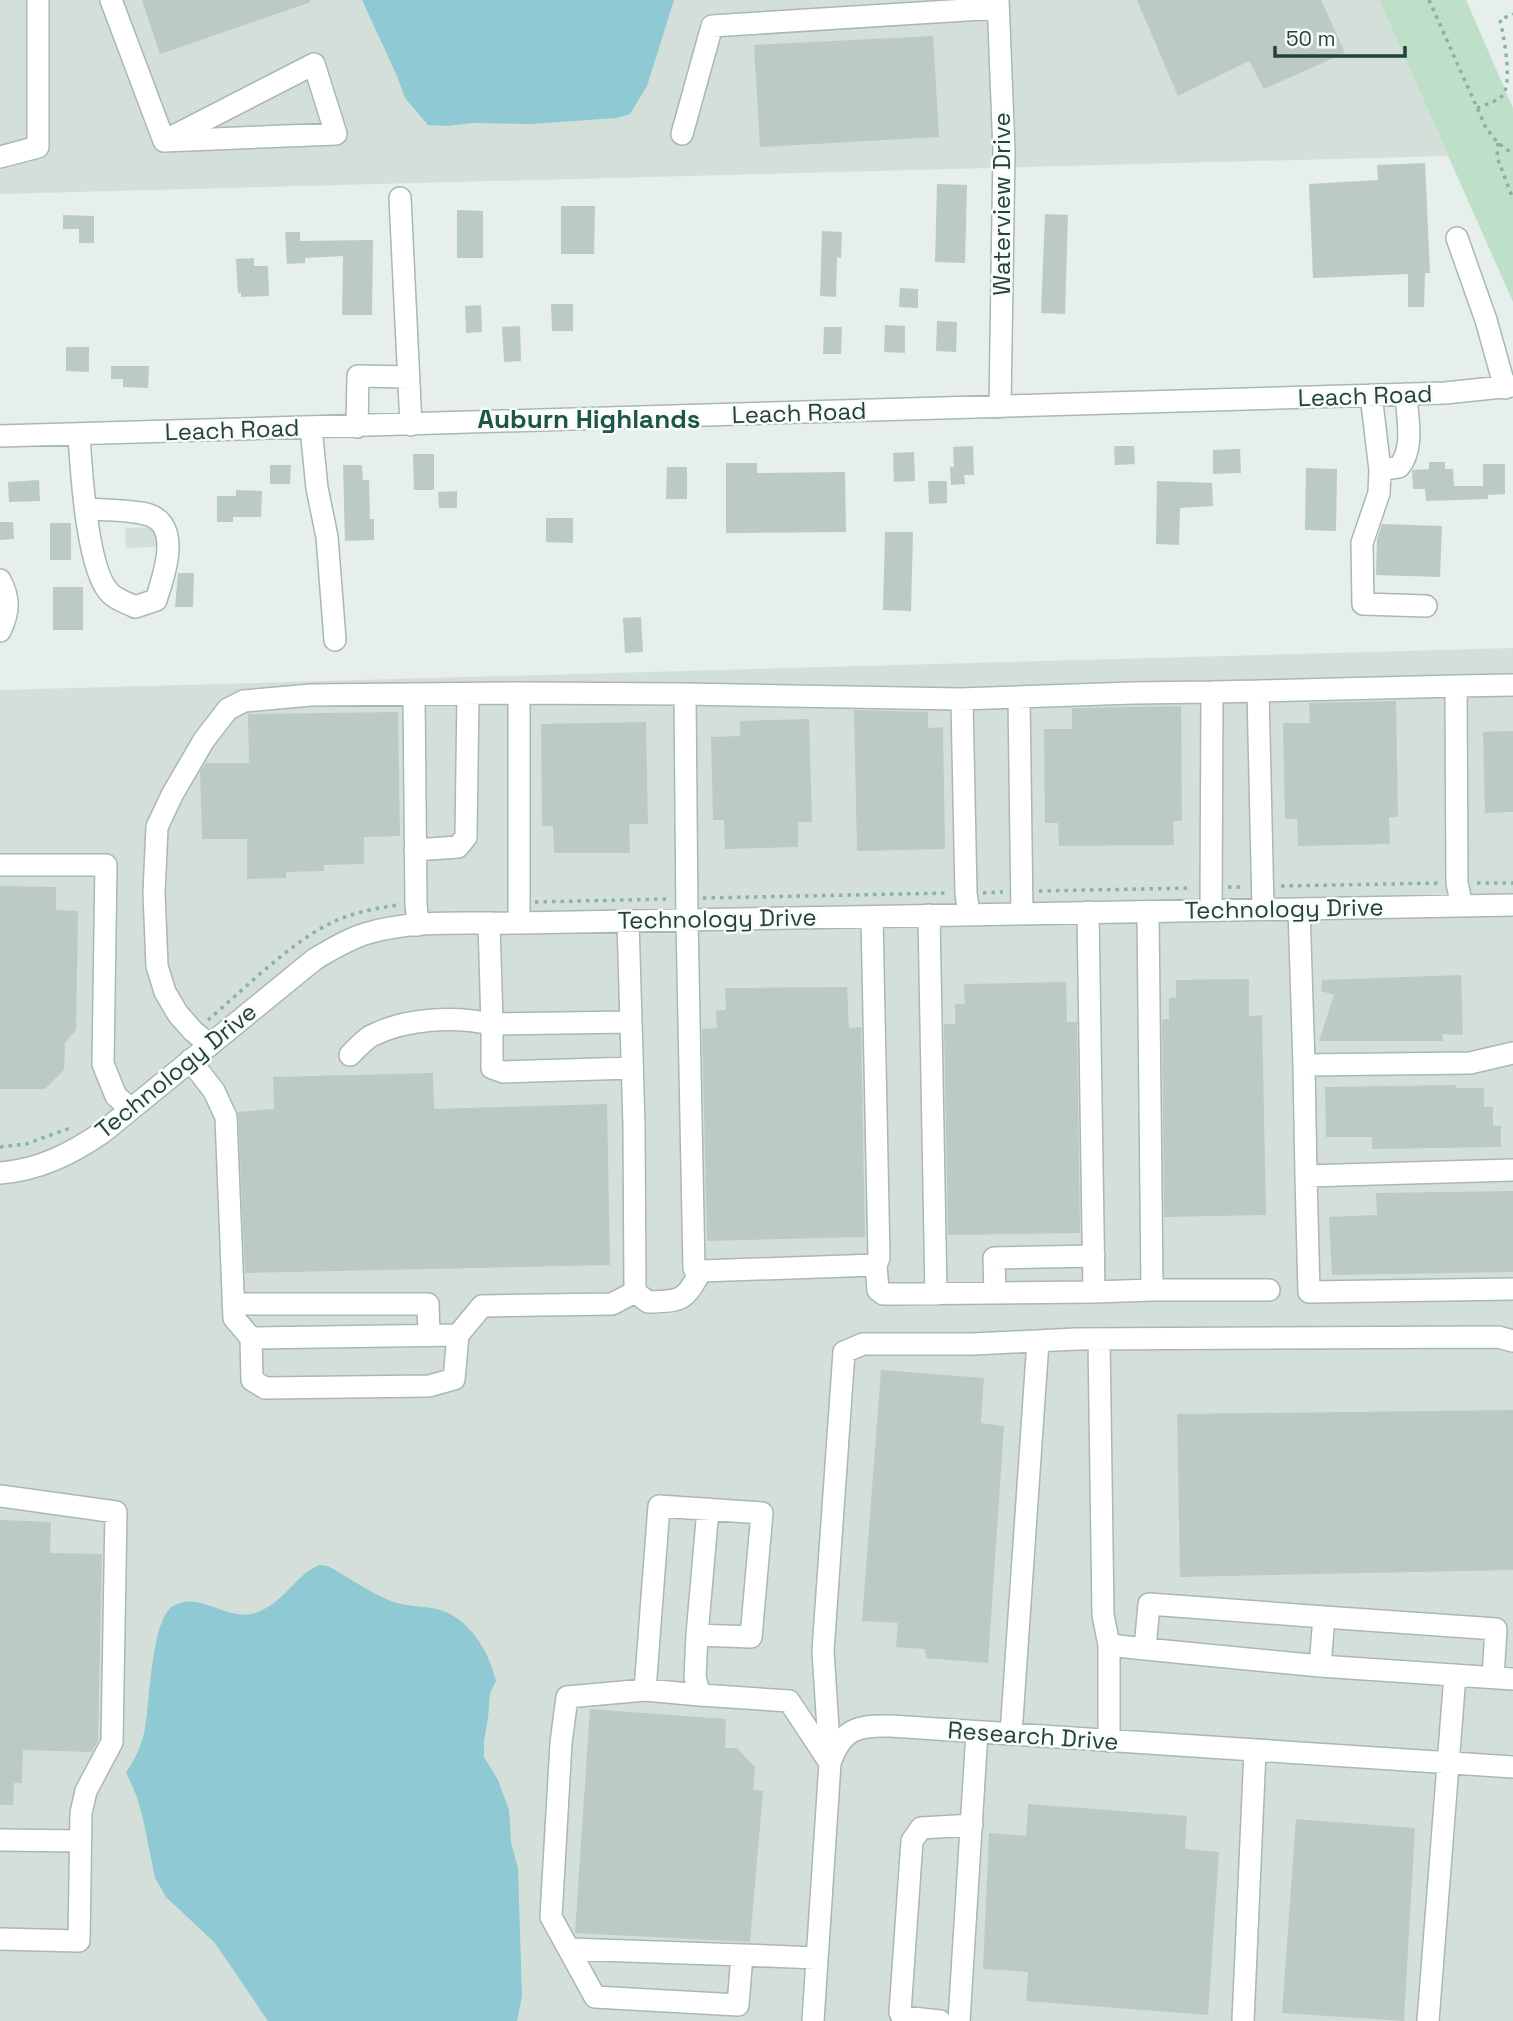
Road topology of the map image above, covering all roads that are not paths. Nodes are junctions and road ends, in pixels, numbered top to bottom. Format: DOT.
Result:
graph roads {
  1 [pos="38,0"];
  2 [pos="110,0"];
  3 [pos="998,4"];
  4 [pos="682,134"];
  5 [pos="164,141"];
  6 [pos="0,157"];
  7 [pos="401,198"];
  8 [pos="1457,238"];
  9 [pos="409,377"];
  10 [pos="1509,387"];
  11 [pos="1406,394"];
  12 [pos="1371,395"];
  13 [pos="1000,407"];
  14 [pos="411,425"];
  15 [pos="357,426"];
  16 [pos="311,428"];
  17 [pos="79,435"];
  18 [pos="0,436"];
  19 [pos="1380,470"];
  20 [pos="87,509"];
  21 [pos="0,580"];
  22 [pos="1426,606"];
  23 [pos="0,631"];
  24 [pos="335,640"];
  25 [pos="1456,685"];
  26 [pos="1513,685"];
  27 [pos="1258,691"];
  28 [pos="1212,692"];
  29 [pos="519,693"];
  30 [pos="414,694"];
  31 [pos="468,694"];
  32 [pos="685,695"];
  33 [pos="1019,697"];
  34 [pos="960,699"];
  35 [pos="415,850"];
  36 [pos="0,865"];
  37 [pos="1513,905"];
  38 [pos="1462,906"];
  39 [pos="1263,909"];
  40 [pos="1299,909"];
  41 [pos="1211,910"];
  42 [pos="1088,912"];
  43 [pos="1148,912"];
  44 [pos="1022,914"];
  45 [pos="929,915"];
  46 [pos="969,915"];
  47 [pos="872,917"];
  48 [pos="687,920"];
  49 [pos="628,921"];
  50 [pos="489,923"];
  51 [pos="519,923"];
  52 [pos="418,925"];
  53 [pos="631,1022"];
  54 [pos="492,1024"];
  55 [pos="210,1045"];
  56 [pos="1513,1054"];
  57 [pos="350,1055"];
  58 [pos="190,1060"];
  59 [pos="1304,1065"];
  60 [pos="632,1068"];
  61 [pos="131,1109"];
  62 [pos="1513,1170"];
  63 [pos="0,1173"];
  64 [pos="1306,1175"];
  65 [pos="1094,1256"];
  66 [pos="876,1265"];
  67 [pos="701,1271"];
  68 [pos="1513,1289"];
  69 [pos="1153,1290"];
  70 [pos="1269,1290"];
  71 [pos="635,1292"];
  72 [pos="1094,1292"];
  73 [pos="995,1293"];
  74 [pos="936,1294"];
  75 [pos="233,1304"];
  76 [pos="429,1335"];
  77 [pos="458,1335"];
  78 [pos="251,1338"];
  79 [pos="1099,1339"];
  80 [pos="1038,1341"];
  81 [pos="1513,1341"];
  82 [pos="0,1496"];
  83 [pos="708,1509"];
  84 [pos="1324,1617"];
  85 [pos="697,1635"];
  86 [pos="1109,1645"];
  87 [pos="1145,1649"];
  88 [pos="1320,1666"];
  89 [pos="1455,1675"];
  90 [pos="1503,1678"];
  91 [pos="645,1690"];
  92 [pos="700,1695"];
  93 [pos="977,1732"];
  94 [pos="1012,1734"];
  95 [pos="1109,1741"];
  96 [pos="1255,1751"];
  97 [pos="830,1763"];
  98 [pos="1450,1764"];
  99 [pos="1513,1767"];
  100 [pos="972,1825"];
  101 [pos="0,1840"];
  102 [pos="80,1842"];
  103 [pos="0,1939"];
  104 [pos="569,1949"];
  105 [pos="742,1955"];
  106 [pos="817,1958"];
  107 [pos="813,2021"];
  108 [pos="940,2021"];
  109 [pos="959,2021"];
  110 [pos="1243,2021"];
  111 [pos="1428,2021"];
  1 -- 6 [label="street"];
  2 -- 5 [label="street"];
  3 -- 4 [label="street"];
  3 -- 13 [label="street, Waterview Drive"];
  5 -- 5 [label="street"];
  7 -- 9 [label="street"];
  8 -- 10 [label="street"];
  9 -- 14 [label="street"];
  9 -- 15 [label="street"];
  10 -- 11 [label="street, Leach Road"];
  11 -- 12 [label="street, Leach Road"];
  11 -- 19 [label="street"];
  12 -- 13 [label="street, Leach Road"];
  12 -- 19 [label="street"];
  13 -- 14 [label="street, Leach Road"];
  14 -- 15 [label="street, Leach Road"];
  15 -- 16 [label="street, Leach Road"];
  16 -- 17 [label="street, Leach Road"];
  16 -- 24 [label="street"];
  17 -- 18 [label="street, Leach Road"];
  17 -- 20 [label="street"];
  19 -- 22 [label="street"];
  20 -- 20 [label="street"];
  21 -- 23 [label="street"];
  25 -- 26 [label="street"];
  25 -- 27 [label="street"];
  25 -- 38 [label="street"];
  27 -- 28 [label="street"];
  27 -- 39 [label="street"];
  28 -- 33 [label="street"];
  28 -- 41 [label="street"];
  29 -- 31 [label="street"];
  29 -- 32 [label="street"];
  29 -- 51 [label="street"];
  30 -- 31 [label="street"];
  30 -- 35 [label="street"];
  30 -- 55 [label="street"];
  31 -- 35 [label="street"];
  32 -- 34 [label="street"];
  32 -- 48 [label="street"];
  33 -- 34 [label="street"];
  33 -- 44 [label="street"];
  34 -- 46 [label="street"];
  35 -- 52 [label="street"];
  36 -- 61 [label="street"];
  37 -- 38 [label="street, Technology Drive"];
  38 -- 40 [label="street, Technology Drive"];
  39 -- 40 [label="street, Technology Drive"];
  39 -- 41 [label="street, Technology Drive"];
  40 -- 59 [label="street"];
  41 -- 43 [label="street, Technology Drive"];
  42 -- 43 [label="street, Technology Drive"];
  42 -- 44 [label="street, Technology Drive"];
  42 -- 65 [label="street"];
  43 -- 69 [label="street"];
  44 -- 46 [label="street, Technology Drive"];
  45 -- 46 [label="street, Technology Drive"];
  45 -- 47 [label="street, Technology Drive"];
  45 -- 74 [label="street"];
  47 -- 48 [label="street, Technology Drive"];
  47 -- 66 [label="street"];
  48 -- 49 [label="street, Technology Drive"];
  48 -- 67 [label="street"];
  49 -- 51 [label="street, Technology Drive"];
  49 -- 53 [label="street"];
  50 -- 51 [label="street, Technology Drive"];
  50 -- 52 [label="street, Technology Drive"];
  50 -- 54 [label="street"];
  52 -- 55 [label="street, Technology Drive"];
  53 -- 54 [label="street"];
  53 -- 60 [label="street"];
  54 -- 57 [label="street"];
  54 -- 60 [label="street"];
  55 -- 58 [label="street, Technology Drive"];
  56 -- 59 [label="street"];
  58 -- 61 [label="street, Technology Drive"];
  58 -- 75 [label="street"];
  59 -- 64 [label="street"];
  60 -- 71 [label="street"];
  61 -- 63 [label="street, Technology Drive"];
  62 -- 64 [label="street"];
  64 -- 68 [label="street"];
  65 -- 72 [label="street"];
  65 -- 73 [label="street"];
  66 -- 67 [label="street"];
  66 -- 74 [label="street"];
  67 -- 71 [label="street"];
  69 -- 70 [label="street"];
  69 -- 72 [label="street"];
  71 -- 77 [label="street"];
  72 -- 73 [label="street"];
  73 -- 74 [label="street"];
  75 -- 76 [label="street"];
  75 -- 78 [label="street"];
  76 -- 77 [label="street"];
  76 -- 78 [label="street"];
  77 -- 78 [label="street"];
  79 -- 80 [label="street"];
  79 -- 81 [label="street"];
  79 -- 86 [label="street"];
  80 -- 94 [label="street"];
  80 -- 97 [label="street"];
  82 -- 102 [label="street"];
  83 -- 85 [label="street"];
  83 -- 85 [label="street"];
  83 -- 91 [label="street"];
  84 -- 87 [label="street"];
  84 -- 88 [label="street"];
  84 -- 90 [label="street"];
  85 -- 92 [label="street"];
  86 -- 87 [label="street"];
  86 -- 95 [label="street"];
  87 -- 88 [label="street"];
  88 -- 89 [label="street"];
  89 -- 90 [label="street"];
  89 -- 98 [label="street"];
  91 -- 92 [label="street"];
  91 -- 104 [label="street"];
  92 -- 97 [label="street"];
  93 -- 94 [label="street, Research Drive"];
  93 -- 97 [label="street, Research Drive"];
  93 -- 100 [label="street"];
  94 -- 95 [label="street, Research Drive"];
  95 -- 96 [label="street, Research Drive"];
  96 -- 98 [label="street, Research Drive"];
  96 -- 110 [label="street"];
  97 -- 106 [label="street, Research Drive"];
  98 -- 99 [label="street, Research Drive"];
  98 -- 111 [label="street"];
  100 -- 108 [label="street"];
  100 -- 109 [label="street"];
  101 -- 102 [label="street"];
  102 -- 103 [label="street"];
  104 -- 105 [label="street"];
  104 -- 105 [label="street"];
  105 -- 106 [label="street"];
  106 -- 107 [label="street, Research Drive"];
}
